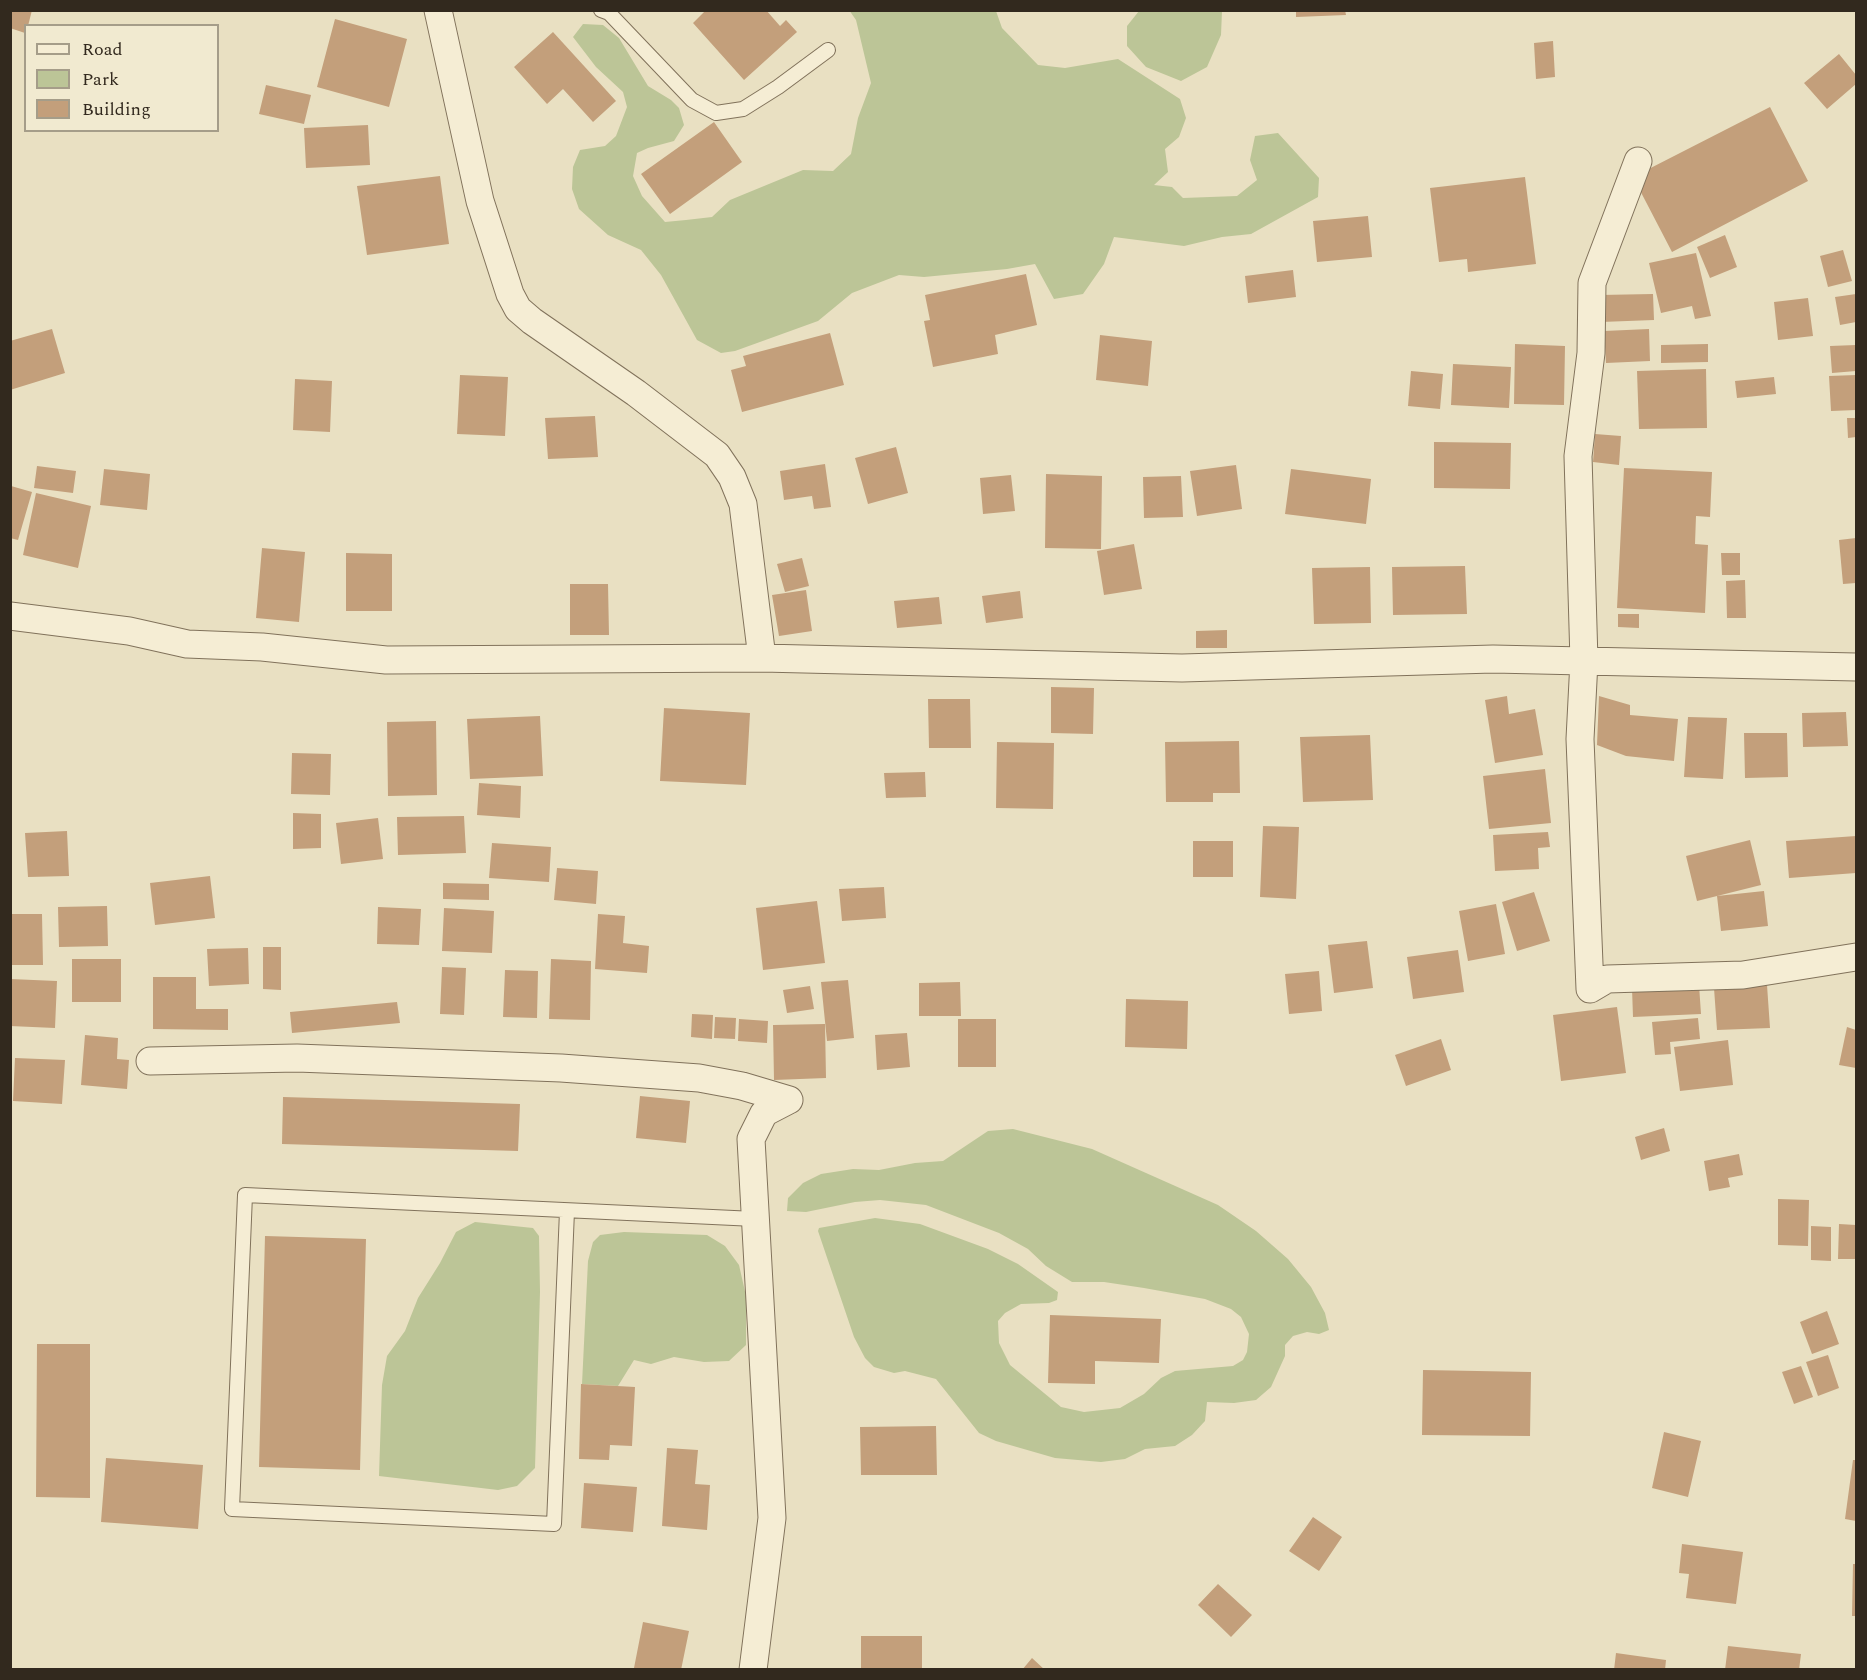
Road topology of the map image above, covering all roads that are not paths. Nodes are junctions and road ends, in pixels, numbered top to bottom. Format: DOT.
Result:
graph roads {
  1 [pos="438,10"];
  2 [pos="601,10"];
  3 [pos="828,50"];
  4 [pos="1638,161"];
  5 [pos="10,616"];
  6 [pos="762,658"];
  7 [pos="1584,662"];
  8 [pos="1857,667"];
  9 [pos="1857,957"];
  10 [pos="150,1061"];
  11 [pos="567,1211"];
  12 [pos="755,1219"];
  13 [pos="753,1670"];
  1 -- 6 [label="street"];
  2 -- 3 [label="lane"];
  4 -- 7 [label="street"];
  5 -- 6 [label="street"];
  6 -- 7 [label="street"];
  7 -- 8 [label="street"];
  7 -- 9 [label="street"];
  10 -- 12 [label="street"];
  11 -- 11 [label="lane"];
  11 -- 12 [label="lane"];
  12 -- 13 [label="street"];
}
